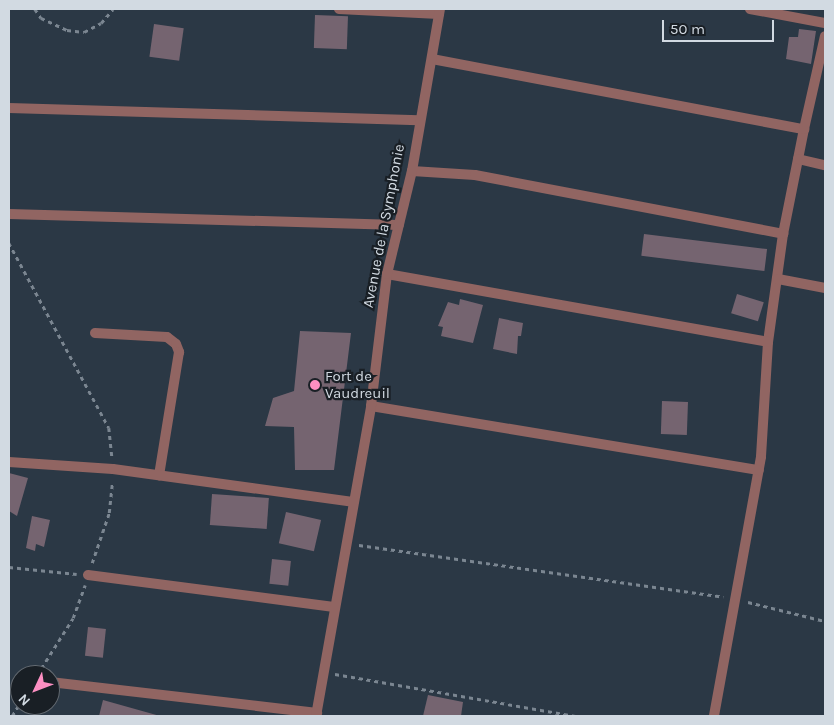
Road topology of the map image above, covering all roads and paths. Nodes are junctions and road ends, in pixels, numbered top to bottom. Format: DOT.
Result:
graph roads {
  1 [pos="34,9"];
  2 [pos="113,9"];
  3 [pos="339,9"];
  4 [pos="750,9"];
  5 [pos="440,11"];
  6 [pos="825,24"];
  7 [pos="825,36"];
  8 [pos="432,59"];
  9 [pos="9,108"];
  10 [pos="419,120"];
  11 [pos="804,128"];
  12 [pos="798,159"];
  13 [pos="825,165"];
  14 [pos="412,171"];
  15 [pos="9,214"];
  16 [pos="399,225"];
  17 [pos="783,234"];
  18 [pos="387,274"];
  19 [pos="778,279"];
  20 [pos="825,288"];
  21 [pos="95,333"];
  22 [pos="768,342"];
  23 [pos="371,406"];
  24 [pos="9,462"];
  25 [pos="758,470"];
  26 [pos="159,475"];
  27 [pos="353,502"];
  28 [pos="346,543"];
  29 [pos="9,567"];
  30 [pos="88,575"];
  31 [pos="734,599"];
  32 [pos="334,607"];
  33 [pos="825,621"];
  34 [pos="323,672"];
  35 [pos="60,683"];
  36 [pos="317,714"];
  37 [pos="574,716"];
  38 [pos="714,716"];
  1 -- 2 [label="path"];
  3 -- 5 [label="street"];
  4 -- 6 [label="street"];
  5 -- 8 [label="street, Avenue de la Symphonie"];
  7 -- 11 [label="street"];
  8 -- 10 [label="street, Avenue de la Symphonie"];
  8 -- 11 [label="street"];
  9 -- 10 [label="street"];
  10 -- 14 [label="street, Avenue de la Symphonie"];
  11 -- 12 [label="street"];
  12 -- 13 [label="street"];
  12 -- 17 [label="street"];
  14 -- 16 [label="street, Avenue de la Symphonie"];
  14 -- 17 [label="street"];
  15 -- 16 [label="street"];
  16 -- 18 [label="street, Avenue de la Symphonie"];
  17 -- 19 [label="street"];
  18 -- 22 [label="street"];
  18 -- 23 [label="street, Avenue de la Symphonie"];
  19 -- 20 [label="street"];
  19 -- 22 [label="street"];
  21 -- 26 [label="street"];
  22 -- 25 [label="street"];
  23 -- 25 [label="street"];
  23 -- 27 [label="street, Avenue de la Symphonie"];
  24 -- 26 [label="street"];
  25 -- 31 [label="street"];
  26 -- 27 [label="street"];
  27 -- 28 [label="street, Avenue de la Symphonie"];
  28 -- 31 [label="path"];
  28 -- 32 [label="street, Avenue de la Symphonie"];
  29 -- 30 [label="path"];
  30 -- 32 [label="street"];
  31 -- 33 [label="path"];
  31 -- 38 [label="street"];
  32 -- 34 [label="street, Avenue de la Symphonie"];
  34 -- 36 [label="street, Avenue de la Symphonie"];
  34 -- 37 [label="path"];
  35 -- 36 [label="street"];
}
